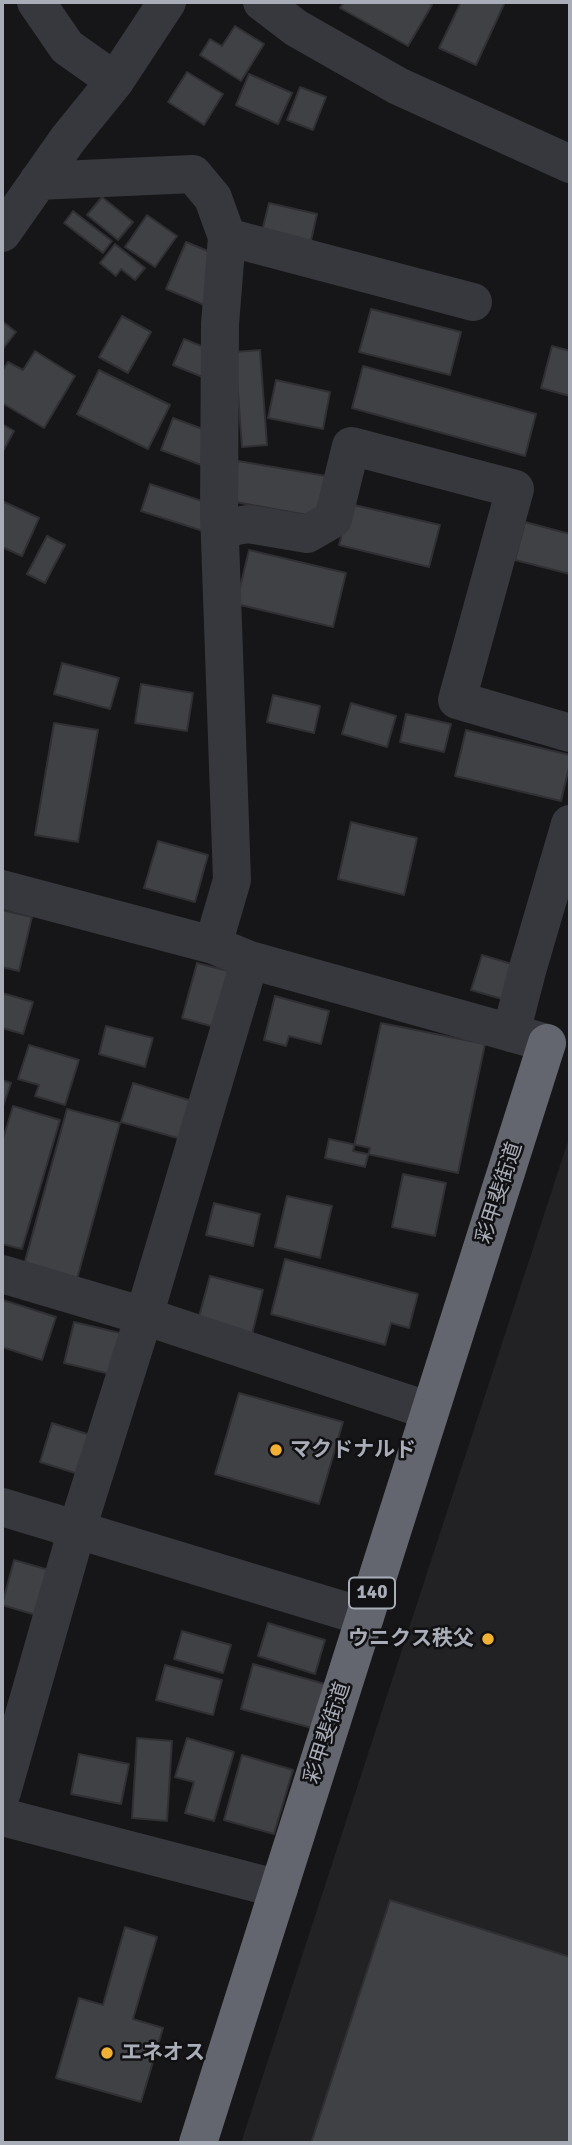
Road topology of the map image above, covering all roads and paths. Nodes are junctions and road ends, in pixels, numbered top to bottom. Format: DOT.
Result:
graph roads {
  1 [pos="36,2"];
  2 [pos="167,2"];
  3 [pos="262,2"];
  4 [pos="116,80"];
  5 [pos="570,164"];
  6 [pos="38,181"];
  7 [pos="2,233"];
  8 [pos="227,237"];
  9 [pos="472,302"];
  10 [pos="220,530"];
  11 [pos="570,733"];
  12 [pos="570,824"];
  13 [pos="2,889"];
  14 [pos="213,945"];
  15 [pos="250,960"];
  16 [pos="543,1047"];
  17 [pos="2,1274"];
  18 [pos="144,1316"];
  19 [pos="430,1411"];
  20 [pos="2,1507"];
  21 [pos="77,1529"];
  22 [pos="365,1617"];
  23 [pos="2,1792"];
  24 [pos="2,1817"];
  25 [pos="279,1889"];
  26 [pos="198,2143"];
  1 -- 4 [label="street"];
  2 -- 4 [label="street"];
  3 -- 5 [label="street"];
  4 -- 6 [label="street"];
  6 -- 7 [label="street"];
  6 -- 8 [label="street"];
  8 -- 9 [label="street"];
  8 -- 10 [label="street"];
  10 -- 11 [label="street"];
  10 -- 14 [label="street"];
  12 -- 16 [label="street"];
  13 -- 14 [label="street"];
  14 -- 15 [label="street"];
  15 -- 16 [label="street"];
  15 -- 18 [label="street"];
  16 -- 19 [label="highway, 彩甲斐街道 / 140"];
  17 -- 18 [label="street"];
  18 -- 19 [label="street"];
  18 -- 21 [label="street"];
  19 -- 22 [label="highway, 彩甲斐街道 / 140"];
  20 -- 21 [label="street"];
  21 -- 22 [label="street"];
  21 -- 23 [label="street"];
  22 -- 25 [label="highway, 彩甲斐街道 / 140"];
  24 -- 25 [label="street"];
  25 -- 26 [label="highway, 彩甲斐街道 / 140"];
}
